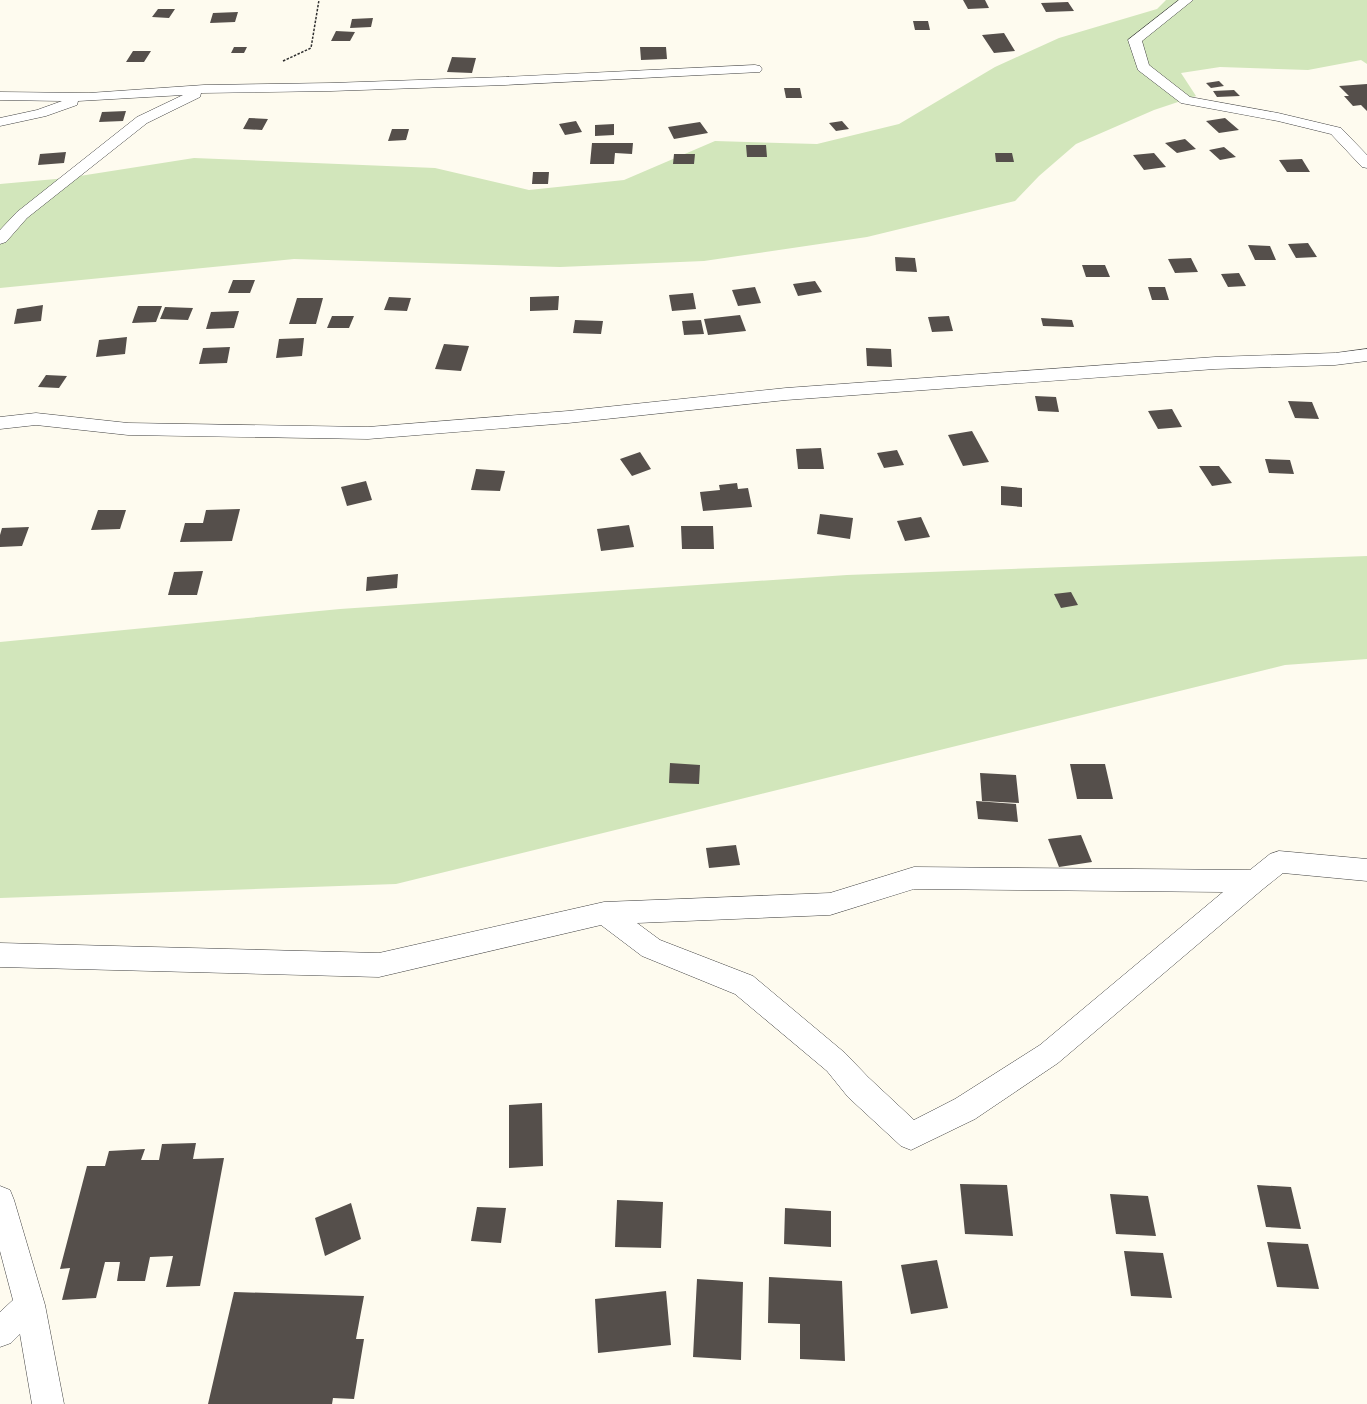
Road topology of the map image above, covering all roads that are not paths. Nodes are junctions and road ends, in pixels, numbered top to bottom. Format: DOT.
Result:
graph roads {
  1 [pos="1187,0"];
  2 [pos="755,69"];
  3 [pos="204,89"];
  4 [pos="0,96"];
  5 [pos="89,97"];
  6 [pos="0,122"];
  7 [pos="1367,164"];
  8 [pos="0,239"];
  9 [pos="1367,355"];
  10 [pos="0,423"];
  11 [pos="1367,870"];
  12 [pos="1254,881"];
  13 [pos="604,913"];
  14 [pos="0,955"];
  15 [pos="0,1200"];
  16 [pos="30,1306"];
  17 [pos="0,1332"];
  18 [pos="48,1404"];
  1 -- 7 [label="street"];
  2 -- 3 [label="street"];
  3 -- 5 [label="street"];
  3 -- 8 [label="street"];
  4 -- 5 [label="street"];
  5 -- 6 [label="street"];
  9 -- 10 [label="street"];
  11 -- 12 [label="street"];
  12 -- 13 [label="street"];
  12 -- 13 [label="street"];
  13 -- 14 [label="street"];
  15 -- 16 [label="street"];
  16 -- 17 [label="street"];
  16 -- 18 [label="street"];
}
